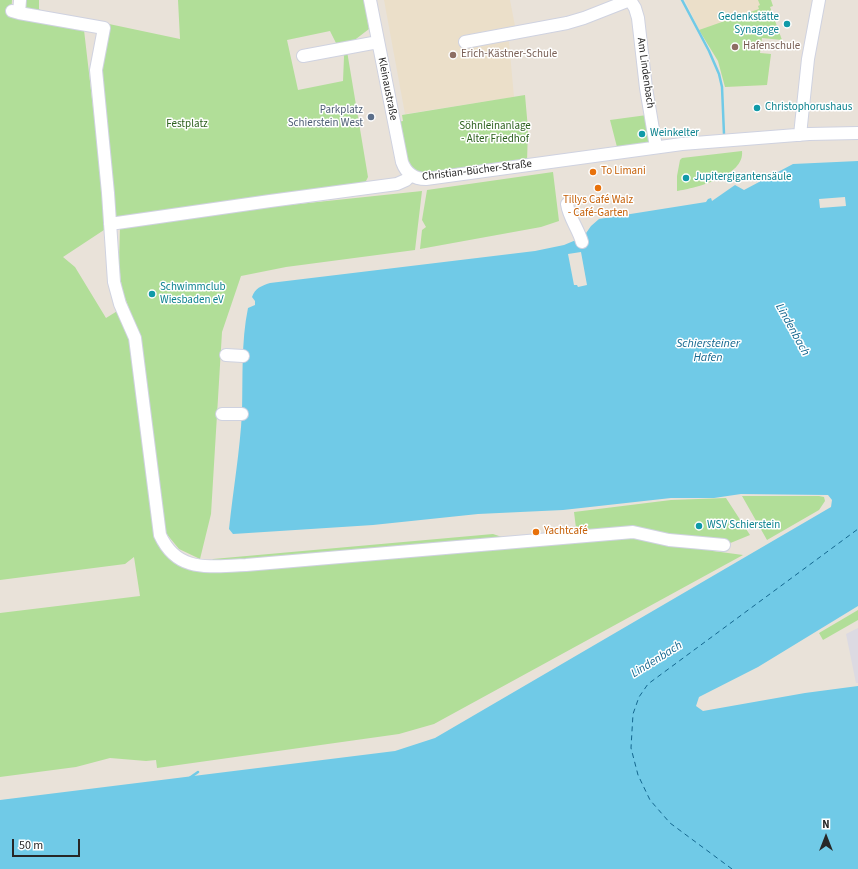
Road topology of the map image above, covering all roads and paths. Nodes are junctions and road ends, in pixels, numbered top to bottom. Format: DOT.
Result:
graph roads {
  1 [pos="20,0"];
  2 [pos="370,0"];
  3 [pos="630,0"];
  4 [pos="819,0"];
  5 [pos="378,42"];
  6 [pos="465,42"];
  7 [pos="303,56"];
  8 [pos="858,133"];
  9 [pos="800,135"];
  10 [pos="656,145"];
  11 [pos="411,175"];
  12 [pos="567,204"];
  13 [pos="110,224"];
  14 [pos="582,242"];
  15 [pos="226,355"];
  16 [pos="244,356"];
  17 [pos="222,414"];
  18 [pos="242,414"];
  19 [pos="724,545"];
  1 -- 13 [label="street"];
  2 -- 5 [label="street, Kleinaustraße"];
  3 -- 6 [label="street"];
  3 -- 10 [label="street, Am Lindenbach"];
  4 -- 9 [label="street"];
  5 -- 7 [label="street"];
  5 -- 11 [label="street, Kleinaustraße"];
  8 -- 9 [label="street, Christian-Bücher-Straße"];
  9 -- 10 [label="street, Christian-Bücher-Straße"];
  10 -- 11 [label="street, Christian-Bücher-Straße"];
  11 -- 13 [label="street, Christian-Bücher-Straße"];
  12 -- 14 [label="street"];
  13 -- 19 [label="street"];
  15 -- 16 [label="street"];
  17 -- 18 [label="street"];
}
